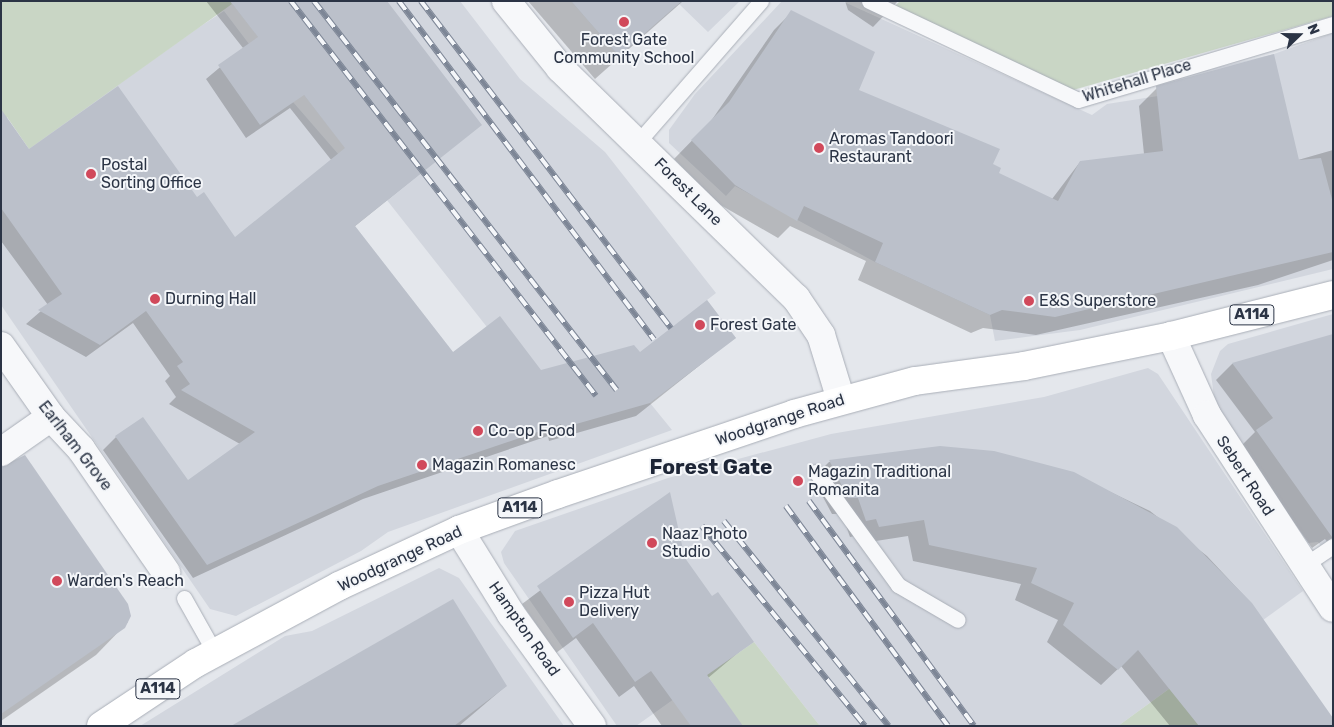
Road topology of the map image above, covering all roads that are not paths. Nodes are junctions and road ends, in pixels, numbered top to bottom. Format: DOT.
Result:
graph roads {
  1 [pos="506,1"];
  2 [pos="761,1"];
  3 [pos="868,1"];
  4 [pos="1333,24"];
  5 [pos="638,142"];
  6 [pos="1333,295"];
  7 [pos="1171,336"];
  8 [pos="1,346"];
  9 [pos="841,400"];
  10 [pos="51,417"];
  11 [pos="1,452"];
  12 [pos="816,472"];
  13 [pos="459,530"];
  14 [pos="1333,546"];
  15 [pos="1303,566"];
  16 [pos="166,572"];
  17 [pos="184,598"];
  18 [pos="1333,608"];
  19 [pos="958,620"];
  20 [pos="215,653"];
  21 [pos="101,726"];
  22 [pos="592,726"];
  1 -- 5 [label="street, Forest Lane"];
  2 -- 5 [label="lane"];
  3 -- 4 [label="lane, Whitehall Place"];
  5 -- 9 [label="street, Forest Lane"];
  6 -- 7 [label="main road, Woodgrange Road / A114"];
  7 -- 9 [label="main road, Woodgrange Road / A114"];
  7 -- 15 [label="street, Sebert Road"];
  8 -- 10 [label="street, Earlham Grove"];
  9 -- 13 [label="main road, Woodgrange Road / A114"];
  10 -- 11 [label="street"];
  10 -- 16 [label="street, Earlham Grove"];
  12 -- 19 [label="lane"];
  13 -- 20 [label="main road, Woodgrange Road / A114"];
  13 -- 22 [label="street, Hampton Road"];
  14 -- 15 [label="lane"];
  15 -- 18 [label="street, Sebert Road"];
  17 -- 20 [label="lane"];
  20 -- 21 [label="main road, Woodgrange Road / A114"];
}
